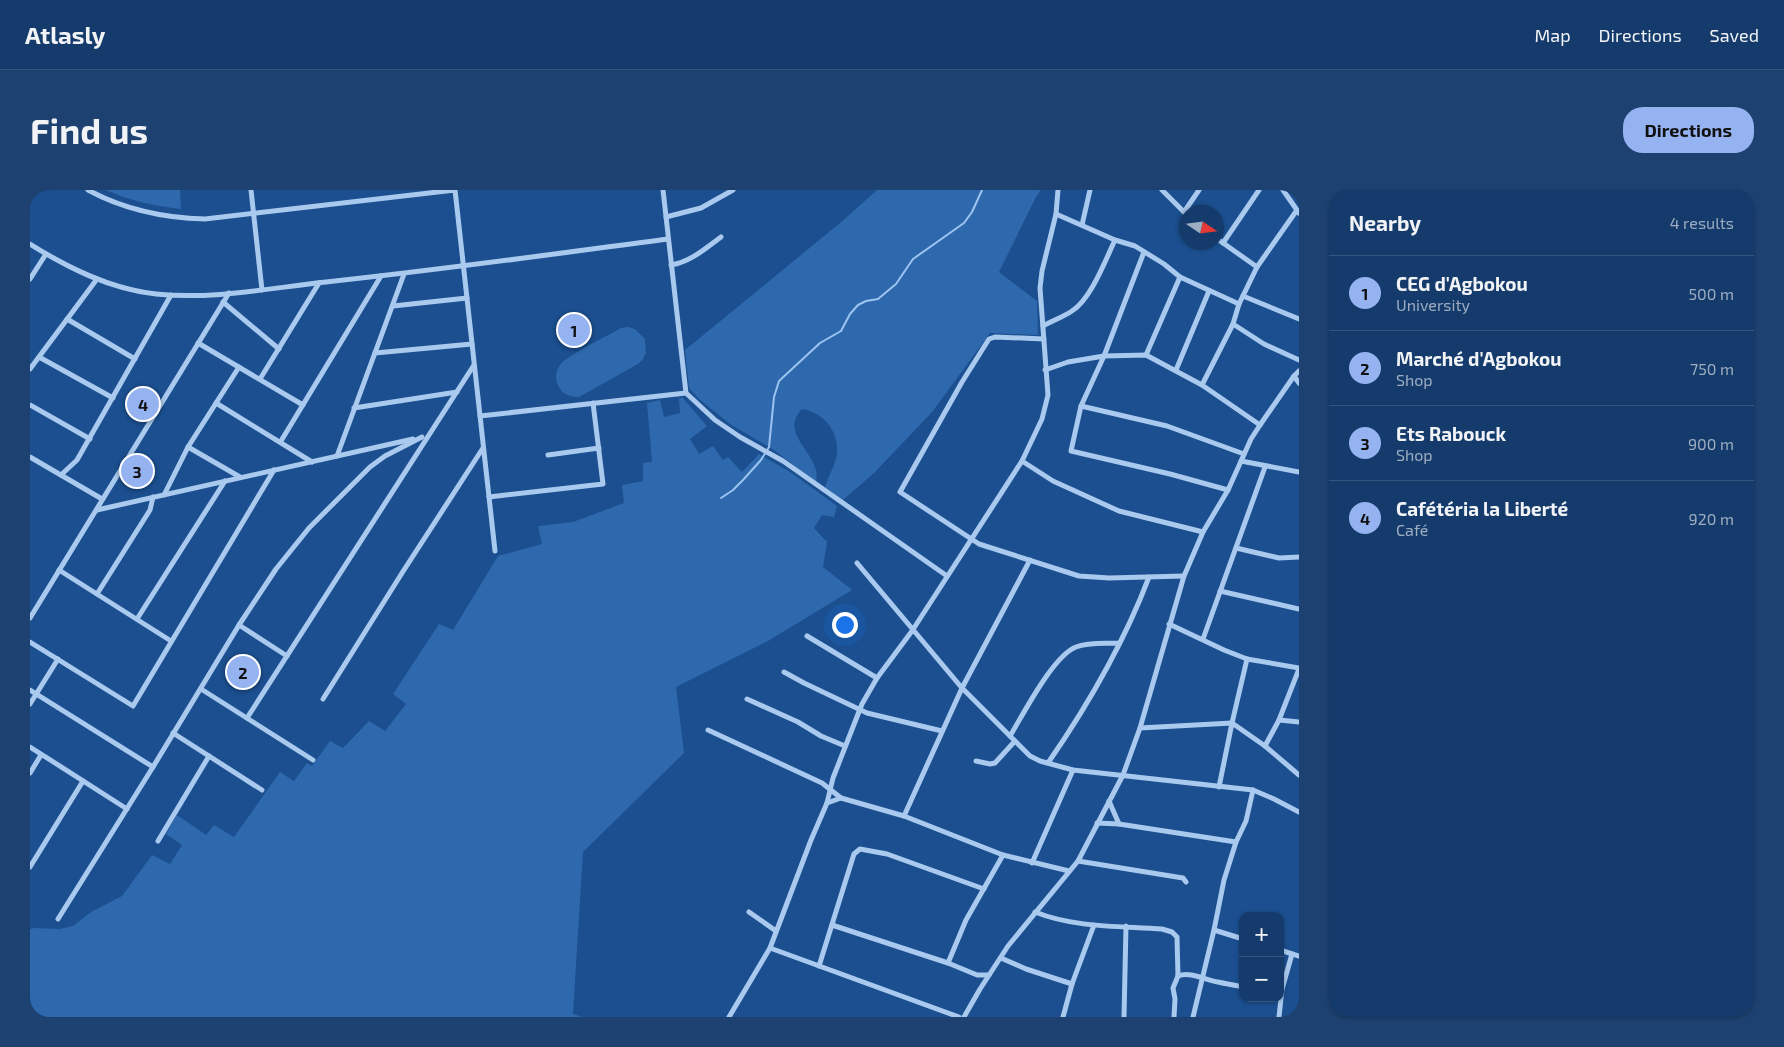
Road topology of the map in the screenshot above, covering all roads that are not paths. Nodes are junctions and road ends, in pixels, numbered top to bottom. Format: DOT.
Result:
graph roads {
  1 [pos="88,190"];
  2 [pos="251,190"];
  3 [pos="663,190"];
  4 [pos="733,190"];
  5 [pos="1058,190"];
  6 [pos="1090,190"];
  7 [pos="1162,190"];
  8 [pos="1199,190"];
  9 [pos="1259,190"];
  10 [pos="1283,190"];
  11 [pos="1190,205"];
  12 [pos="1179,207"];
  13 [pos="1298,212"];
  14 [pos="254,214"];
  15 [pos="1056,214"];
  16 [pos="666,217"];
  17 [pos="1082,225"];
  18 [pos="721,237"];
  19 [pos="668,239"];
  20 [pos="1115,240"];
  21 [pos="1224,242"];
  22 [pos="30,244"];
  23 [pos="1224,244"];
  24 [pos="1144,252"];
  25 [pos="46,254"];
  26 [pos="464,265"];
  27 [pos="671,265"];
  28 [pos="1257,267"];
  29 [pos="404,274"];
  30 [pos="381,276"];
  31 [pos="1180,278"];
  32 [pos="30,279"];
  33 [pos="97,279"];
  34 [pos="320,283"];
  35 [pos="262,290"];
  36 [pos="1209,291"];
  37 [pos="229,293"];
  38 [pos="171,295"];
  39 [pos="1243,296"];
  40 [pos="467,298"];
  41 [pos="223,302"];
  42 [pos="1239,304"];
  43 [pos="392,306"];
  44 [pos="67,319"];
  45 [pos="1299,319"];
  46 [pos="1233,324"];
  47 [pos="1043,326"];
  48 [pos="1044,339"];
  49 [pos="198,343"];
  50 [pos="472,344"];
  51 [pos="279,349"];
  52 [pos="375,353"];
  53 [pos="1146,355"];
  54 [pos="1104,356"];
  55 [pos="39,357"];
  56 [pos="135,359"];
  57 [pos="1299,360"];
  58 [pos="474,364"];
  59 [pos="239,367"];
  60 [pos="30,370"];
  61 [pos="1045,370"];
  62 [pos="1176,370"];
  63 [pos="1299,371"];
  64 [pos="1294,376"];
  65 [pos="260,380"];
  66 [pos="1299,383"];
  67 [pos="1202,385"];
  68 [pos="457,392"];
  69 [pos="686,393"];
  70 [pos="112,398"];
  71 [pos="216,403"];
  72 [pos="593,403"];
  73 [pos="30,405"];
  74 [pos="303,405"];
  75 [pos="1081,406"];
  76 [pos="354,408"];
  77 [pos="480,416"];
  78 [pos="1260,425"];
  79 [pos="428,436"];
  80 [pos="422,437"];
  81 [pos="90,439"];
  82 [pos="281,442"];
  83 [pos="188,447"];
  84 [pos="484,448"];
  85 [pos="599,448"];
  86 [pos="1244,454"];
  87 [pos="548,455"];
  88 [pos="337,456"];
  89 [pos="30,457"];
  90 [pos="1022,461"];
  91 [pos="1241,461"];
  92 [pos="312,462"];
  93 [pos="1265,467"];
  94 [pos="274,470"];
  95 [pos="1299,472"];
  96 [pos="61,475"];
  97 [pos="241,478"];
  98 [pos="226,481"];
  99 [pos="1228,490"];
  100 [pos="164,495"];
  101 [pos="153,497"];
  102 [pos="489,497"];
  103 [pos="102,500"];
  104 [pos="97,510"];
  105 [pos="1203,532"];
  106 [pos="971,540"];
  107 [pos="1236,548"];
  108 [pos="495,551"];
  109 [pos="1299,557"];
  110 [pos="1030,560"];
  111 [pos="856,563"];
  112 [pos="59,570"];
  113 [pos="947,576"];
  114 [pos="1184,576"];
  115 [pos="1149,577"];
  116 [pos="1220,591"];
  117 [pos="97,594"];
  118 [pos="1299,609"];
  119 [pos="30,618"];
  120 [pos="137,619"];
  121 [pos="1169,624"];
  122 [pos="239,625"];
  123 [pos="912,630"];
  124 [pos="807,636"];
  125 [pos="1203,639"];
  126 [pos="171,641"];
  127 [pos="30,642"];
  128 [pos="1119,644"];
  129 [pos="287,656"];
  130 [pos="1248,658"];
  131 [pos="58,659"];
  132 [pos="1299,669"];
  133 [pos="784,672"];
  134 [pos="877,678"];
  135 [pos="962,688"];
  136 [pos="200,689"];
  137 [pos="30,690"];
  138 [pos="36,694"];
  139 [pos="323,699"];
  140 [pos="747,699"];
  141 [pos="30,704"];
  142 [pos="859,710"];
  143 [pos="247,718"];
  144 [pos="1279,720"];
  145 [pos="1299,722"];
  146 [pos="1232,723"];
  147 [pos="1140,728"];
  148 [pos="708,730"];
  149 [pos="942,731"];
  150 [pos="174,733"];
  151 [pos="1010,736"];
  152 [pos="1015,741"];
  153 [pos="845,746"];
  154 [pos="1265,746"];
  155 [pos="30,747"];
  156 [pos="41,755"];
  157 [pos="209,756"];
  158 [pos="313,760"];
  159 [pos="976,761"];
  160 [pos="1048,763"];
  161 [pos="153,767"];
  162 [pos="1073,770"];
  163 [pos="30,773"];
  164 [pos="1123,775"];
  165 [pos="1299,775"];
  166 [pos="833,778"];
  167 [pos="83,781"];
  168 [pos="822,783"];
  169 [pos="1219,787"];
  170 [pos="831,789"];
  171 [pos="262,790"];
  172 [pos="1253,790"];
  173 [pos="841,798"];
  174 [pos="1109,801"];
  175 [pos="827,803"];
  176 [pos="127,809"];
  177 [pos="1299,812"];
  178 [pos="904,816"];
  179 [pos="1097,823"];
  180 [pos="1119,824"];
  181 [pos="158,841"];
  182 [pos="1236,842"];
  183 [pos="1003,855"];
  184 [pos="1078,861"];
  185 [pos="1032,863"];
  186 [pos="30,867"];
  187 [pos="1069,872"];
  188 [pos="1186,882"];
  189 [pos="984,889"];
  190 [pos="749,912"];
  191 [pos="1034,912"];
  192 [pos="58,920"];
  193 [pos="832,925"];
  194 [pos="1094,925"];
  195 [pos="1126,926"];
  196 [pos="776,930"];
  197 [pos="1214,930"];
  198 [pos="1239,938"];
  199 [pos="770,948"];
  200 [pos="1284,951"];
  201 [pos="1292,954"];
  202 [pos="1299,956"];
  203 [pos="1001,958"];
  204 [pos="948,963"];
  205 [pos="819,966"];
  206 [pos="977,975"];
  207 [pos="989,975"];
  208 [pos="1178,976"];
  209 [pos="1203,978"];
  210 [pos="1284,979"];
  211 [pos="1072,984"];
  212 [pos="982,985"];
  213 [pos="1239,986"];
  214 [pos="1280,1002"];
  215 [pos="729,1017"];
  216 [pos="959,1017"];
  217 [pos="964,1017"];
  218 [pos="1063,1017"];
  219 [pos="1124,1017"];
  220 [pos="1174,1017"];
  221 [pos="1193,1017"];
  222 [pos="1279,1017"];
  1 -- 14 [label="street"];
  2 -- 14 [label="street"];
  3 -- 16 [label="street"];
  4 -- 16 [label="street"];
  5 -- 15 [label="street"];
  6 -- 17 [label="street"];
  7 -- 12 [label="street"];
  8 -- 11 [label="street"];
  9 -- 21 [label="street"];
  10 -- 13 [label="street"];
  13 -- 28 [label="street"];
  14 -- 26 [label="street"];
  14 -- 35 [label="street"];
  15 -- 17 [label="street"];
  15 -- 47 [label="street"];
  16 -- 19 [label="street"];
  17 -- 20 [label="street"];
  18 -- 27 [label="street"];
  19 -- 26 [label="street"];
  19 -- 27 [label="street"];
  20 -- 24 [label="street"];
  20 -- 47 [label="street"];
  22 -- 25 [label="street"];
  23 -- 28 [label="street"];
  24 -- 31 [label="street"];
  24 -- 54 [label="street"];
  25 -- 32 [label="street"];
  25 -- 33 [label="street"];
  26 -- 29 [label="street"];
  26 -- 40 [label="street"];
  27 -- 69 [label="street"];
  28 -- 39 [label="street"];
  29 -- 30 [label="street"];
  29 -- 43 [label="street"];
  30 -- 34 [label="street"];
  30 -- 74 [label="street"];
  31 -- 36 [label="street"];
  31 -- 53 [label="street"];
  33 -- 38 [label="street"];
  33 -- 44 [label="street"];
  34 -- 35 [label="street"];
  34 -- 51 [label="street"];
  35 -- 37 [label="street"];
  36 -- 42 [label="street"];
  36 -- 62 [label="street"];
  37 -- 38 [label="street"];
  37 -- 41 [label="street"];
  38 -- 56 [label="street"];
  39 -- 42 [label="street"];
  39 -- 45 [label="street"];
  40 -- 43 [label="street"];
  40 -- 50 [label="street"];
  41 -- 49 [label="street"];
  41 -- 51 [label="street"];
  42 -- 46 [label="street"];
  43 -- 52 [label="street"];
  44 -- 55 [label="street"];
  44 -- 56 [label="street"];
  46 -- 57 [label="street"];
  46 -- 67 [label="street"];
  47 -- 48 [label="street"];
  48 -- 61 [label="street"];
  48 -- 106 [label="street"];
  49 -- 59 [label="street"];
  49 -- 103 [label="street"];
  50 -- 52 [label="street"];
  50 -- 58 [label="street"];
  51 -- 65 [label="street"];
  52 -- 76 [label="street"];
  53 -- 54 [label="street"];
  53 -- 62 [label="street"];
  54 -- 61 [label="street"];
  54 -- 75 [label="street"];
  55 -- 60 [label="street"];
  55 -- 70 [label="street"];
  56 -- 70 [label="street"];
  58 -- 68 [label="street"];
  58 -- 77 [label="street"];
  59 -- 65 [label="street"];
  59 -- 71 [label="street"];
  61 -- 90 [label="street"];
  62 -- 67 [label="street"];
  63 -- 64 [label="street"];
  64 -- 66 [label="street"];
  64 -- 78 [label="street"];
  65 -- 74 [label="street"];
  67 -- 78 [label="street"];
  68 -- 76 [label="street"];
  68 -- 79 [label="street"];
  69 -- 72 [label="street"];
  69 -- 113 [label="street"];
  70 -- 81 [label="street"];
  71 -- 82 [label="street"];
  71 -- 83 [label="street"];
  72 -- 77 [label="street"];
  72 -- 85 [label="street"];
  73 -- 81 [label="street"];
  74 -- 82 [label="street"];
  75 -- 86 [label="street"];
  75 -- 99 [label="street"];
  76 -- 88 [label="street"];
  77 -- 84 [label="street"];
  78 -- 86 [label="street"];
  79 -- 80 [label="street"];
  79 -- 129 [label="street"];
  80 -- 88 [label="street"];
  80 -- 122 [label="street"];
  81 -- 96 [label="street"];
  82 -- 92 [label="street"];
  83 -- 97 [label="street"];
  83 -- 100 [label="street"];
  84 -- 102 [label="street"];
  84 -- 139 [label="street"];
  85 -- 87 [label="street"];
  85 -- 102 [label="street"];
  86 -- 91 [label="street"];
  88 -- 92 [label="street"];
  89 -- 96 [label="street"];
  90 -- 105 [label="street"];
  90 -- 106 [label="street"];
  91 -- 93 [label="street"];
  91 -- 99 [label="street"];
  92 -- 94 [label="street"];
  93 -- 95 [label="street"];
  93 -- 107 [label="street"];
  94 -- 97 [label="street"];
  94 -- 126 [label="street"];
  96 -- 103 [label="street"];
  97 -- 98 [label="street"];
  98 -- 100 [label="street"];
  98 -- 120 [label="street"];
  99 -- 105 [label="street"];
  100 -- 101 [label="street"];
  101 -- 104 [label="street"];
  101 -- 117 [label="street"];
  102 -- 108 [label="street"];
  103 -- 104 [label="street"];
  104 -- 112 [label="street"];
  105 -- 114 [label="street"];
  106 -- 110 [label="street"];
  106 -- 113 [label="street"];
  107 -- 109 [label="street"];
  107 -- 116 [label="street"];
  110 -- 115 [label="street"];
  110 -- 135 [label="street"];
  111 -- 123 [label="street"];
  112 -- 117 [label="street"];
  112 -- 119 [label="street"];
  113 -- 123 [label="street"];
  114 -- 115 [label="street"];
  114 -- 121 [label="street"];
  115 -- 128 [label="street"];
  116 -- 118 [label="street"];
  116 -- 125 [label="street"];
  117 -- 120 [label="street"];
  120 -- 126 [label="street"];
  121 -- 125 [label="street"];
  121 -- 147 [label="street"];
  122 -- 129 [label="street"];
  122 -- 136 [label="street"];
  123 -- 134 [label="street"];
  123 -- 135 [label="street"];
  124 -- 134 [label="street"];
  125 -- 130 [label="street"];
  126 -- 131 [label="street"];
  127 -- 131 [label="street"];
  128 -- 151 [label="street"];
  128 -- 160 [label="street"];
  129 -- 143 [label="street"];
  130 -- 132 [label="street"];
  130 -- 146 [label="street"];
  131 -- 138 [label="street"];
  132 -- 144 [label="street"];
  133 -- 142 [label="street"];
  134 -- 142 [label="street"];
  135 -- 149 [label="street"];
  135 -- 151 [label="street"];
  136 -- 143 [label="street"];
  136 -- 150 [label="street"];
  137 -- 138 [label="street"];
  138 -- 141 [label="street"];
  138 -- 161 [label="street"];
  140 -- 153 [label="street"];
  142 -- 149 [label="street"];
  142 -- 153 [label="street"];
  143 -- 158 [label="street"];
  144 -- 145 [label="street"];
  144 -- 154 [label="street"];
  146 -- 147 [label="street"];
  146 -- 154 [label="street"];
  146 -- 169 [label="street"];
  147 -- 164 [label="street"];
  148 -- 168 [label="street"];
  149 -- 178 [label="street"];
  150 -- 157 [label="street"];
  150 -- 161 [label="street"];
  151 -- 152 [label="street"];
  152 -- 159 [label="street"];
  152 -- 160 [label="street"];
  153 -- 166 [label="street"];
  154 -- 165 [label="street"];
  155 -- 156 [label="street"];
  156 -- 163 [label="street"];
  156 -- 167 [label="street"];
  157 -- 171 [label="street"];
  157 -- 181 [label="street"];
  160 -- 162 [label="street"];
  161 -- 176 [label="street"];
  162 -- 164 [label="street"];
  162 -- 185 [label="street"];
  164 -- 169 [label="street"];
  164 -- 174 [label="street"];
  166 -- 168 [label="street"];
  166 -- 170 [label="street"];
  167 -- 176 [label="street"];
  167 -- 186 [label="street"];
  168 -- 170 [label="street"];
  169 -- 172 [label="street"];
  170 -- 173 [label="street"];
  170 -- 175 [label="street"];
  172 -- 177 [label="street"];
  172 -- 182 [label="street"];
  173 -- 175 [label="street"];
  173 -- 178 [label="street"];
  174 -- 179 [label="street"];
  174 -- 180 [label="street"];
  175 -- 196 [label="street"];
  176 -- 192 [label="street"];
  178 -- 183 [label="street"];
  179 -- 180 [label="street"];
  179 -- 184 [label="street"];
  180 -- 182 [label="street"];
  182 -- 197 [label="street"];
  183 -- 185 [label="street"];
  183 -- 189 [label="street"];
  184 -- 187 [label="street"];
  184 -- 188 [label="street"];
  185 -- 187 [label="street"];
  187 -- 191 [label="street"];
  189 -- 193 [label="street"];
  189 -- 204 [label="street"];
  190 -- 196 [label="street"];
  191 -- 194 [label="street"];
  191 -- 203 [label="street"];
  193 -- 204 [label="street"];
  193 -- 205 [label="street"];
  194 -- 195 [label="street"];
  194 -- 211 [label="street"];
  195 -- 208 [label="street"];
  195 -- 219 [label="street"];
  196 -- 199 [label="street"];
  197 -- 198 [label="street"];
  197 -- 209 [label="street"];
  199 -- 205 [label="street"];
  199 -- 215 [label="street"];
  200 -- 201 [label="street"];
  201 -- 202 [label="street"];
  201 -- 210 [label="street"];
  203 -- 207 [label="street"];
  203 -- 211 [label="street"];
  204 -- 206 [label="street"];
  205 -- 216 [label="street"];
  206 -- 207 [label="street"];
  206 -- 212 [label="street"];
  207 -- 212 [label="street"];
  208 -- 209 [label="street"];
  208 -- 220 [label="street"];
  209 -- 213 [label="street"];
  209 -- 221 [label="street"];
  211 -- 218 [label="street"];
  212 -- 217 [label="street"];
  214 -- 222 [label="street"];
}
